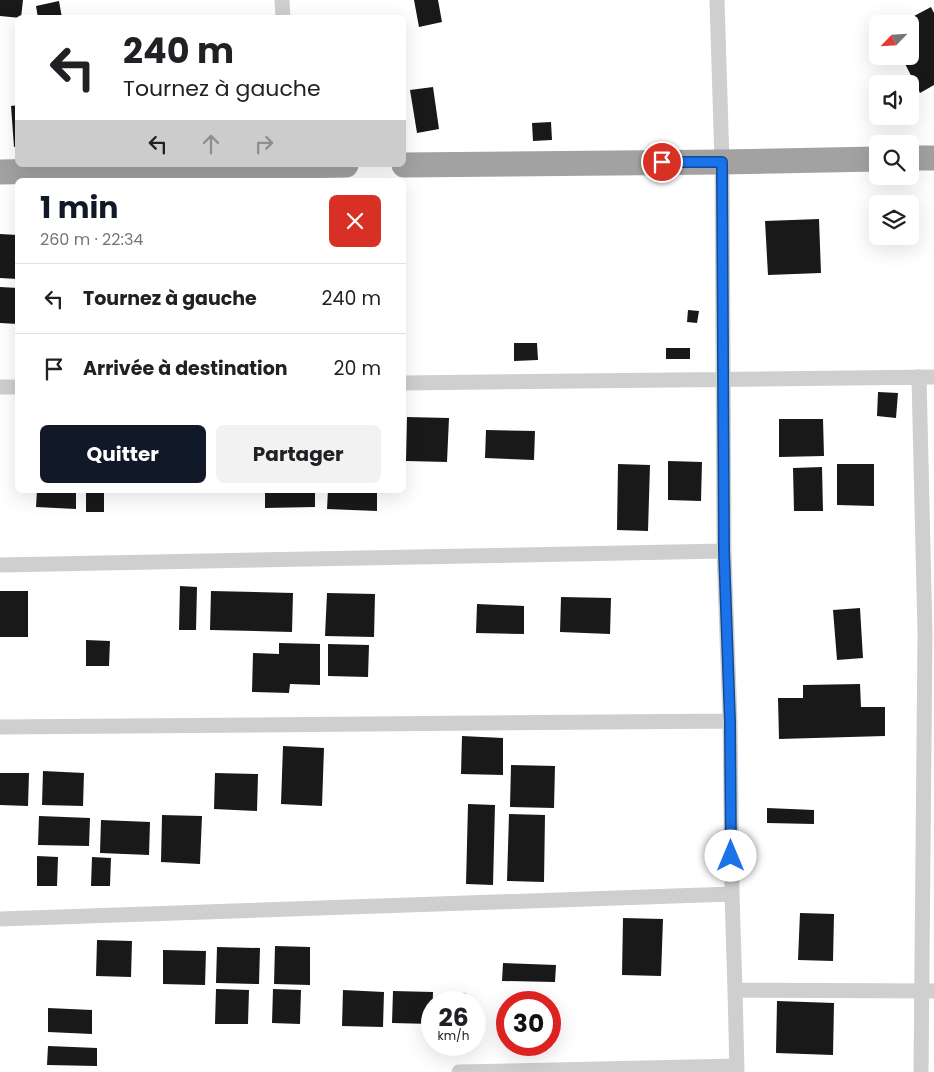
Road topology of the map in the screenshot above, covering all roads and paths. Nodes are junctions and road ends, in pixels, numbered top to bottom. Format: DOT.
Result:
graph roads {
  1 [pos="282,0"];
  2 [pos="717,0"];
  3 [pos="283,15"];
  4 [pos="919,158"];
  5 [pos="934,158"];
  6 [pos="869,159"];
  7 [pos="722,162"];
  8 [pos="406,164"];
  9 [pos="207,167"];
  10 [pos="0,172"];
  11 [pos="919,377"];
  12 [pos="934,377"];
  13 [pos="723,380"];
  14 [pos="406,383"];
  15 [pos="0,387"];
  16 [pos="15,387"];
  17 [pos="724,551"];
  18 [pos="0,565"];
  19 [pos="929,634"];
  20 [pos="730,722"];
  21 [pos="0,727"];
  22 [pos="929,806"];
  23 [pos="732,894"];
  24 [pos="0,919"];
  25 [pos="735,990"];
  26 [pos="928,991"];
  27 [pos="737,1069"];
  28 [pos="459,1072"];
  29 [pos="921,1072"];
  1 -- 3 [label="street"];
  2 -- 7 [label="street"];
  4 -- 5 [label="highway"];
  6 -- 7 [label="highway"];
  7 -- 8 [label="highway"];
  7 -- 13 [label="street"];
  9 -- 10 [label="highway"];
  11 -- 12 [label="street"];
  11 -- 13 [label="street"];
  11 -- 19 [label="street"];
  13 -- 14 [label="street"];
  13 -- 17 [label="street"];
  15 -- 16 [label="street"];
  17 -- 18 [label="street"];
  17 -- 20 [label="street"];
  19 -- 22 [label="street"];
  20 -- 21 [label="street"];
  20 -- 23 [label="street"];
  22 -- 26 [label="street"];
  23 -- 24 [label="street"];
  23 -- 25 [label="street"];
  25 -- 26 [label="street"];
  25 -- 27 [label="street"];
  26 -- 29 [label="street"];
  27 -- 28 [label="street"];
}
